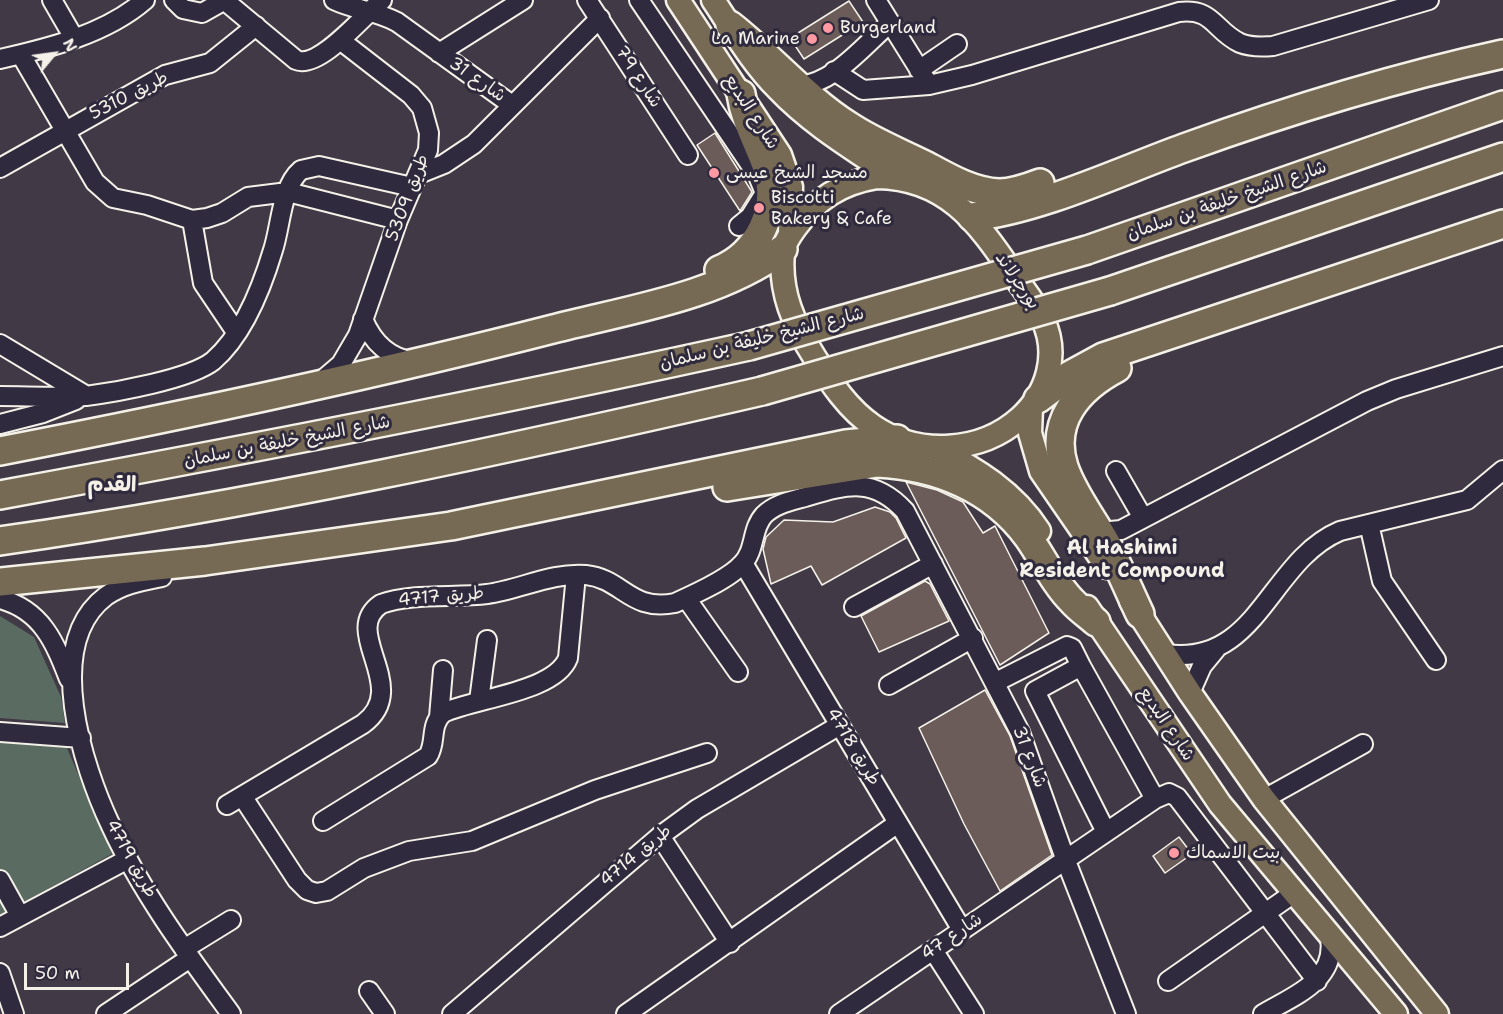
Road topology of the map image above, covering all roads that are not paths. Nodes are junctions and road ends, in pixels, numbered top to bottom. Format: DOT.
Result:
graph roads {
  1 [pos="52,0"];
  2 [pos="145,0"];
  3 [pos="174,0"];
  4 [pos="225,0"];
  5 [pos="334,0"];
  6 [pos="382,0"];
  7 [pos="523,0"];
  8 [pos="587,0"];
  9 [pos="639,0"];
  10 [pos="678,0"];
  11 [pos="712,0"];
  12 [pos="876,0"];
  13 [pos="1429,0"];
  14 [pos="1208,7"];
  15 [pos="368,12"];
  16 [pos="600,18"];
  17 [pos="890,23"];
  18 [pos="730,25"];
  19 [pos="256,26"];
  20 [pos="74,38"];
  21 [pos="340,40"];
  22 [pos="957,44"];
  23 [pos="439,53"];
  24 [pos="1503,54"];
  25 [pos="21,55"];
  26 [pos="0,59"];
  27 [pos="831,74"];
  28 [pos="924,78"];
  29 [pos="798,86"];
  30 [pos="741,94"];
  31 [pos="512,105"];
  32 [pos="1503,105"];
  33 [pos="828,111"];
  34 [pos="64,129"];
  35 [pos="688,155"];
  36 [pos="1503,157"];
  37 [pos="1131,167"];
  38 [pos="0,168"];
  39 [pos="894,177"];
  40 [pos="416,180"];
  41 [pos="288,192"];
  42 [pos="972,217"];
  43 [pos="192,220"];
  44 [pos="398,220"];
  45 [pos="1503,224"];
  46 [pos="739,226"];
  47 [pos="787,242"];
  48 [pos="637,307"];
  49 [pos="363,319"];
  50 [pos="1214,320"];
  51 [pos="236,332"];
  52 [pos="0,344"];
  53 [pos="1503,356"];
  54 [pos="422,363"];
  55 [pos="315,386"];
  56 [pos="0,396"];
  57 [pos="86,396"];
  58 [pos="1034,404"];
  59 [pos="0,424"];
  60 [pos="897,439"];
  61 [pos="931,446"];
  62 [pos="0,451"];
  63 [pos="1503,470"];
  64 [pos="1116,471"];
  65 [pos="0,495"];
  66 [pos="607,495"];
  67 [pos="1143,518"];
  68 [pos="1369,524"];
  69 [pos="1109,536"];
  70 [pos="0,541"];
  71 [pos="205,561"];
  72 [pos="743,563"];
  73 [pos="933,564"];
  74 [pos="576,575"];
  75 [pos="0,582"];
  76 [pos="686,598"];
  77 [pos="0,599"];
  78 [pos="854,607"];
  79 [pos="1140,614"];
  80 [pos="1096,622"];
  81 [pos="973,638"];
  82 [pos="487,640"];
  83 [pos="1218,648"];
  84 [pos="1166,654"];
  85 [pos="1436,660"];
  86 [pos="1081,666"];
  87 [pos="1023,668"];
  88 [pos="443,670"];
  89 [pos="738,672"];
  90 [pos="996,682"];
  91 [pos="889,685"];
  92 [pos="72,687"];
  93 [pos="1035,691"];
  94 [pos="1190,693"];
  95 [pos="479,701"];
  96 [pos="439,717"];
  97 [pos="840,725"];
  98 [pos="0,732"];
  99 [pos="81,738"];
  100 [pos="1363,744"];
  101 [pos="707,753"];
  102 [pos="1155,799"];
  103 [pos="1264,799"];
  104 [pos="1220,804"];
  105 [pos="323,821"];
  106 [pos="898,822"];
  107 [pos="1197,822"];
  108 [pos="1106,832"];
  109 [pos="660,836"];
  110 [pos="128,859"];
  111 [pos="1066,861"];
  112 [pos="0,880"];
  113 [pos="1294,893"];
  114 [pos="1267,913"];
  115 [pos="20,916"];
  116 [pos="231,920"];
  117 [pos="0,927"];
  118 [pos="962,930"];
  119 [pos="1330,938"];
  120 [pos="730,943"];
  121 [pos="933,950"];
  122 [pos="187,953"];
  123 [pos="0,973"];
  124 [pos="1168,981"];
  125 [pos="1317,981"];
  126 [pos="369,991"];
  127 [pos="14,1014"];
  128 [pos="106,1014"];
  129 [pos="231,1014"];
  130 [pos="385,1014"];
  131 [pos="452,1014"];
  132 [pos="626,1014"];
  133 [pos="839,1014"];
  134 [pos="974,1014"];
  135 [pos="1126,1014"];
  136 [pos="1263,1014"];
  137 [pos="1396,1014"];
  138 [pos="1437,1014"];
  1 -- 20 [label="street"];
  2 -- 20 [label="street"];
  3 -- 4 [label="street"];
  4 -- 19 [label="street"];
  5 -- 15 [label="street, شارع 31"];
  6 -- 15 [label="street"];
  7 -- 23 [label="street"];
  8 -- 16 [label="street, شارع 79"];
  9 -- 46 [label="street"];
  10 -- 30 [label="main road, شارع البديع"];
  11 -- 18 [label="main road, شارع البديع"];
  12 -- 17 [label="street"];
  13 -- 14 [label="street"];
  14 -- 28 [label="street"];
  15 -- 21 [label="street"];
  15 -- 23 [label="street, شارع 31"];
  16 -- 31 [label="street, شارع 31"];
  16 -- 35 [label="street, شارع 79"];
  17 -- 27 [label="street"];
  17 -- 28 [label="street"];
  18 -- 29 [label="highway"];
  18 -- 39 [label="main road, شارع البديع"];
  19 -- 21 [label="street"];
  19 -- 34 [label="street, طريق 5310"];
  20 -- 25 [label="street"];
  21 -- 40 [label="street, طريق 5309"];
  22 -- 28 [label="street"];
  23 -- 31 [label="street, شارع 31"];
  24 -- 37 [label="highway"];
  25 -- 26 [label="street"];
  25 -- 34 [label="street"];
  27 -- 28 [label="street"];
  27 -- 29 [label="street"];
  27 -- 33 [label="street"];
  29 -- 33 [label="highway"];
  30 -- 47 [label="main road, شارع البديع"];
  30 -- 48 [label="highway"];
  31 -- 40 [label="street"];
  32 -- 65 [label="highway, شارع الشيخ خليفة بن سلمان, bridge"];
  33 -- 37 [label="highway"];
  34 -- 38 [label="street, طريق 5310"];
  34 -- 43 [label="street"];
  36 -- 70 [label="highway, bridge"];
  37 -- 42 [label="highway"];
  39 -- 42 [label="main road, بورجرلاند"];
  39 -- 47 [label="main road, بورجرلاند"];
  40 -- 41 [label="street"];
  40 -- 44 [label="street, طريق 5309"];
  41 -- 43 [label="street"];
  41 -- 44 [label="street"];
  41 -- 51 [label="street"];
  42 -- 58 [label="main road, بورجرلاند"];
  43 -- 51 [label="street"];
  44 -- 49 [label="street, طريق 5309"];
  45 -- 50 [label="highway"];
  47 -- 48 [label="highway"];
  47 -- 60 [label="main road, بورجرلاند"];
  48 -- 54 [label="highway"];
  49 -- 54 [label="street"];
  49 -- 55 [label="street, طريق 5309"];
  50 -- 58 [label="highway"];
  50 -- 69 [label="highway"];
  51 -- 57 [label="street"];
  52 -- 57 [label="street"];
  53 -- 67 [label="street"];
  54 -- 55 [label="highway"];
  55 -- 62 [label="highway"];
  56 -- 57 [label="street"];
  57 -- 59 [label="street"];
  58 -- 61 [label="main road, بورجرلاند"];
  58 -- 79 [label="main road, شارع البديع"];
  60 -- 61 [label="main road, بورجرلاند"];
  60 -- 66 [label="highway"];
  61 -- 80 [label="main road, شارع البديع"];
  63 -- 68 [label="street"];
  64 -- 67 [label="street"];
  66 -- 71 [label="highway"];
  66 -- 80 [label="highway"];
  67 -- 69 [label="street"];
  68 -- 83 [label="street"];
  68 -- 85 [label="street"];
  69 -- 79 [label="highway"];
  71 -- 75 [label="highway"];
  71 -- 92 [label="street, طريق 4719"];
  72 -- 73 [label="street, شارع 31"];
  72 -- 76 [label="street, طريق 4717"];
  72 -- 97 [label="street, طريق 4718"];
  73 -- 78 [label="street"];
  73 -- 81 [label="street, شارع 31"];
  74 -- 76 [label="street, طريق 4717"];
  74 -- 95 [label="street"];
  74 -- 101 [label="street, طريق 4717"];
  76 -- 89 [label="street"];
  77 -- 92 [label="street, طريق 4719"];
  79 -- 84 [label="main road, شارع البديع"];
  80 -- 104 [label="main road, شارع البديع"];
  81 -- 90 [label="street, شارع 31"];
  81 -- 91 [label="street"];
  82 -- 95 [label="street"];
  83 -- 84 [label="street"];
  83 -- 94 [label="street"];
  84 -- 94 [label="main road, شارع البديع"];
  86 -- 87 [label="street"];
  86 -- 93 [label="street"];
  86 -- 102 [label="street"];
  87 -- 90 [label="street"];
  87 -- 93 [label="street"];
  88 -- 96 [label="street"];
  90 -- 111 [label="street, شارع 31"];
  92 -- 99 [label="street, طريق 4719"];
  93 -- 108 [label="street"];
  94 -- 103 [label="main road, شارع البديع"];
  95 -- 96 [label="street"];
  96 -- 105 [label="street"];
  97 -- 106 [label="street, طريق 4718"];
  97 -- 109 [label="street, طريق 4714"];
  98 -- 99 [label="street"];
  99 -- 110 [label="street, طريق 4719"];
  100 -- 103 [label="street"];
  102 -- 107 [label="street"];
  102 -- 108 [label="street, شارع 47"];
  103 -- 138 [label="main road, شارع البديع"];
  104 -- 107 [label="street"];
  104 -- 113 [label="main road, شارع البديع"];
  106 -- 118 [label="street, طريق 4718"];
  106 -- 120 [label="street"];
  107 -- 114 [label="street"];
  108 -- 111 [label="street, شارع 47"];
  109 -- 120 [label="street"];
  109 -- 131 [label="street, طريق 4714"];
  110 -- 115 [label="street"];
  110 -- 122 [label="street, طريق 4719"];
  111 -- 118 [label="street, شارع 47"];
  111 -- 135 [label="street, شارع 31"];
  112 -- 115 [label="street"];
  113 -- 114 [label="street"];
  113 -- 119 [label="main road, شارع البديع"];
  114 -- 124 [label="street"];
  114 -- 125 [label="street"];
  115 -- 117 [label="street"];
  116 -- 122 [label="street"];
  118 -- 121 [label="street, شارع 47"];
  119 -- 125 [label="street"];
  119 -- 137 [label="main road, شارع البديع"];
  120 -- 132 [label="street"];
  121 -- 133 [label="street, شارع 47"];
  121 -- 134 [label="street"];
  122 -- 128 [label="street"];
  122 -- 129 [label="street, طريق 4719"];
  123 -- 127 [label="street"];
  125 -- 136 [label="street"];
  126 -- 130 [label="street"];
}
